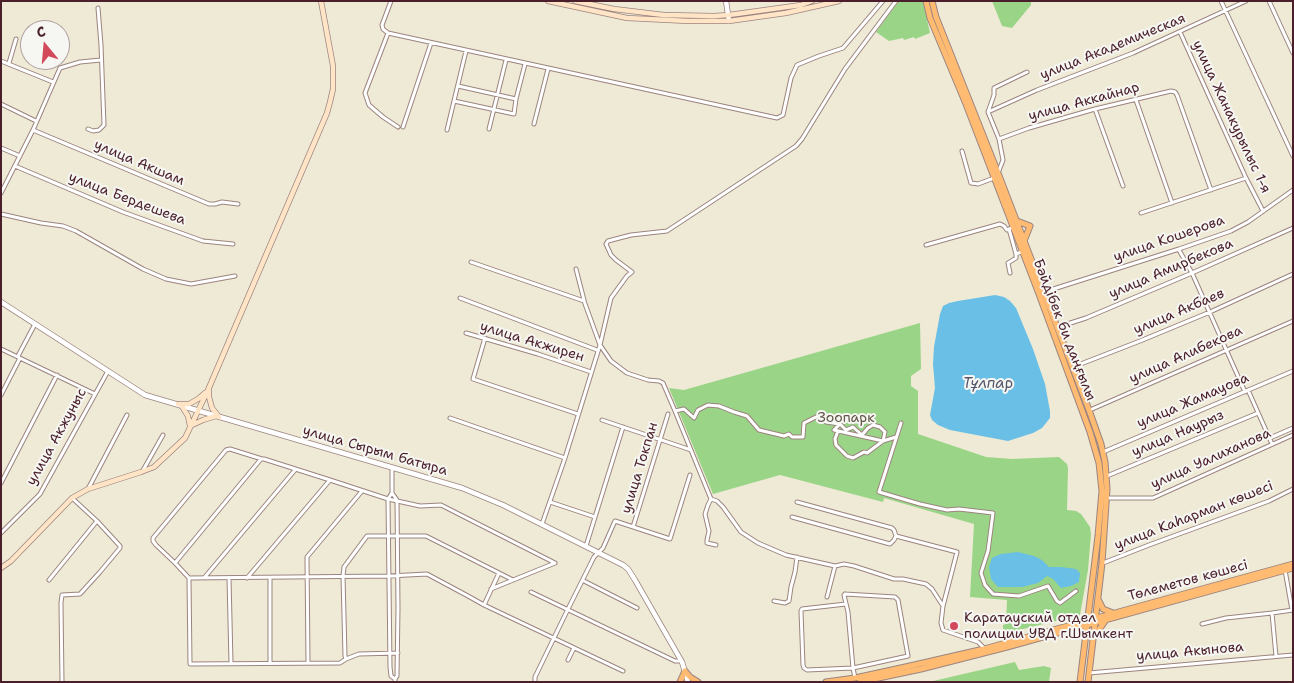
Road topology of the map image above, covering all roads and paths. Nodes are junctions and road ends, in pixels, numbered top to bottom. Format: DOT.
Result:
graph roads {
  1 [pos="320,1"];
  2 [pos="391,1"];
  3 [pos="548,1"];
  4 [pos="575,1"];
  5 [pos="726,1"];
  6 [pos="812,1"];
  7 [pos="839,1"];
  8 [pos="883,1"];
  9 [pos="896,1"];
  10 [pos="926,1"];
  11 [pos="932,1"];
  12 [pos="1221,1"];
  13 [pos="1246,1"];
  14 [pos="1269,1"];
  15 [pos="98,8"];
  16 [pos="1226,11"];
  17 [pos="729,18"];
  18 [pos="1180,32"];
  19 [pos="388,33"];
  20 [pos="16,39"];
  21 [pos="431,43"];
  22 [pos="466,51"];
  23 [pos="1293,53"];
  24 [pos="101,60"];
  25 [pos="506,60"];
  26 [pos="1,61"];
  27 [pos="9,63"];
  28 [pos="525,64"];
  29 [pos="548,69"];
  30 [pos="1027,72"];
  31 [pos="53,82"];
  32 [pos="458,86"];
  33 [pos="497,95"];
  34 [pos="516,100"];
  35 [pos="1136,100"];
  36 [pos="454,101"];
  37 [pos="1,104"];
  38 [pos="1095,109"];
  39 [pos="494,110"];
  40 [pos="988,112"];
  41 [pos="36,121"];
  42 [pos="534,124"];
  43 [pos="398,127"];
  44 [pos="403,127"];
  45 [pos="489,128"];
  46 [pos="88,129"];
  47 [pos="33,130"];
  48 [pos="447,130"];
  49 [pos="999,139"];
  50 [pos="1,148"];
  51 [pos="962,152"];
  52 [pos="20,156"];
  53 [pos="1293,156"];
  54 [pos="15,166"];
  55 [pos="996,175"];
  56 [pos="1246,178"];
  57 [pos="1123,186"];
  58 [pos="1212,190"];
  59 [pos="1293,190"];
  60 [pos="1,193"];
  61 [pos="1172,203"];
  62 [pos="238,204"];
  63 [pos="1263,211"];
  64 [pos="1141,213"];
  65 [pos="1,214"];
  66 [pos="1016,221"];
  67 [pos="1011,228"];
  68 [pos="1293,228"];
  69 [pos="1024,241"];
  70 [pos="233,244"];
  71 [pos="926,245"];
  72 [pos="1179,249"];
  73 [pos="1022,252"];
  74 [pos="471,262"];
  75 [pos="576,269"];
  76 [pos="1010,273"];
  77 [pos="1192,273"];
  78 [pos="1293,274"];
  79 [pos="235,276"];
  80 [pos="1041,293"];
  81 [pos="460,298"];
  82 [pos="584,301"];
  83 [pos="1,302"];
  84 [pos="1210,312"];
  85 [pos="1293,321"];
  86 [pos="35,324"];
  87 [pos="1057,327"];
  88 [pos="466,333"];
  89 [pos="485,338"];
  90 [pos="600,345"];
  91 [pos="1,349"];
  92 [pos="597,350"];
  93 [pos="1226,350"];
  94 [pos="19,357"];
  95 [pos="1072,367"];
  96 [pos="1293,370"];
  97 [pos="108,371"];
  98 [pos="591,372"];
  99 [pos="57,375"];
  100 [pos="208,389"];
  101 [pos="1247,391"];
  102 [pos="95,394"];
  103 [pos="1,395"];
  104 [pos="180,405"];
  105 [pos="198,410"];
  106 [pos="1089,410"];
  107 [pos="675,411"];
  108 [pos="1258,413"];
  109 [pos="578,414"];
  110 [pos="668,414"];
  111 [pos="127,415"];
  112 [pos="218,417"];
  113 [pos="450,418"];
  114 [pos="602,420"];
  115 [pos="901,423"];
  116 [pos="840,424"];
  117 [pos="191,427"];
  118 [pos="623,427"];
  119 [pos="1293,428"];
  120 [pos="838,431"];
  121 [pos="1293,434"];
  122 [pos="163,435"];
  123 [pos="896,437"];
  124 [pos="1270,438"];
  125 [pos="660,440"];
  126 [pos="883,441"];
  127 [pos="1272,444"];
  128 [pos="692,451"];
  129 [pos="1103,452"];
  130 [pos="565,458"];
  131 [pos="262,459"];
  132 [pos="392,468"];
  133 [pos="296,470"];
  134 [pos="142,472"];
  135 [pos="690,475"];
  136 [pos="1107,476"];
  137 [pos="330,480"];
  138 [pos="1,483"];
  139 [pos="88,489"];
  140 [pos="1293,489"];
  141 [pos="362,491"];
  142 [pos="392,493"];
  143 [pos="72,498"];
  144 [pos="1107,498"];
  145 [pos="388,499"];
  146 [pos="711,499"];
  147 [pos="397,500"];
  148 [pos="550,502"];
  149 [pos="797,502"];
  150 [pos="595,516"];
  151 [pos="792,517"];
  152 [pos="97,521"];
  153 [pos="542,524"];
  154 [pos="633,527"];
  155 [pos="1,533"];
  156 [pos="388,536"];
  157 [pos="396,536"];
  158 [pos="896,536"];
  159 [pos="716,545"];
  160 [pos="586,547"];
  161 [pos="599,553"];
  162 [pos="796,557"];
  163 [pos="174,563"];
  164 [pos="1102,563"];
  165 [pos="835,566"];
  166 [pos="1293,566"];
  167 [pos="1,568"];
  168 [pos="1285,570"];
  169 [pos="499,573"];
  170 [pos="343,576"];
  171 [pos="390,576"];
  172 [pos="398,576"];
  173 [pos="307,577"];
  174 [pos="189,578"];
  175 [pos="204,578"];
  176 [pos="229,578"];
  177 [pos="247,578"];
  178 [pos="270,578"];
  179 [pos="49,580"];
  180 [pos="513,580"];
  181 [pos="584,581"];
  182 [pos="491,589"];
  183 [pos="1076,591"];
  184 [pos="531,592"];
  185 [pos="827,597"];
  186 [pos="1098,599"];
  187 [pos="774,601"];
  188 [pos="846,604"];
  189 [pos="484,605"];
  190 [pos="943,606"];
  191 [pos="637,608"];
  192 [pos="568,610"];
  193 [pos="1292,610"];
  194 [pos="1113,613"];
  195 [pos="1272,613"];
  196 [pos="1106,620"];
  197 [pos="1095,621"];
  198 [pos="1087,623"];
  199 [pos="1202,624"];
  200 [pos="554,638"];
  201 [pos="1092,639"];
  202 [pos="574,648"];
  203 [pos="984,649"];
  204 [pos="390,653"];
  205 [pos="398,653"];
  206 [pos="1293,654"];
  207 [pos="908,656"];
  208 [pos="1276,656"];
  209 [pos="346,659"];
  210 [pos="568,660"];
  211 [pos="682,662"];
  212 [pos="270,663"];
  213 [pos="308,663"];
  214 [pos="231,664"];
  215 [pos="910,666"];
  216 [pos="853,668"];
  217 [pos="623,671"];
  218 [pos="685,671"];
  219 [pos="1089,673"];
  220 [pos="855,678"];
  221 [pos="395,680"];
  222 [pos="62,682"];
  223 [pos="535,682"];
  224 [pos="680,682"];
  225 [pos="688,682"];
  226 [pos="698,682"];
  227 [pos="826,682"];
  228 [pos="860,682"];
  229 [pos="1080,682"];
  230 [pos="1088,682"];
  1 -- 100 [label="main road"];
  2 -- 19 [label="street"];
  3 -- 17 [label="main road"];
  4 -- 17 [label="main road"];
  5 -- 17 [label="street"];
  6 -- 17 [label="main road"];
  7 -- 17 [label="main road"];
  8 -- 29 [label="street"];
  9 -- 90 [label="street"];
  10 -- 55 [label="main road, Бәйдібек би даңғылы"];
  11 -- 55 [label="main road, Бәйдібек би даңғылы"];
  12 -- 16 [label="street"];
  13 -- 16 [label="street, улица Академическая"];
  14 -- 23 [label="street"];
  15 -- 24 [label="street"];
  16 -- 18 [label="street, улица Академическая"];
  16 -- 53 [label="street"];
  18 -- 40 [label="street, улица Академическая"];
  18 -- 56 [label="street, улица Жанакурылыс 1-я"];
  19 -- 21 [label="street"];
  19 -- 43 [label="street"];
  20 -- 27 [label="street"];
  21 -- 22 [label="street"];
  21 -- 44 [label="street"];
  22 -- 25 [label="street"];
  22 -- 32 [label="street"];
  24 -- 31 [label="street"];
  24 -- 46 [label="street"];
  25 -- 28 [label="street"];
  25 -- 33 [label="street"];
  26 -- 27 [label="street"];
  27 -- 31 [label="street"];
  28 -- 29 [label="street"];
  28 -- 34 [label="street"];
  29 -- 42 [label="street"];
  30 -- 40 [label="street"];
  31 -- 41 [label="street"];
  32 -- 33 [label="street"];
  32 -- 36 [label="street"];
  33 -- 34 [label="street"];
  33 -- 39 [label="street"];
  34 -- 39 [label="street"];
  35 -- 38 [label="street, улица Аккайнар"];
  35 -- 58 [label="street, улица Аккайнар"];
  35 -- 61 [label="street"];
  36 -- 39 [label="street"];
  36 -- 48 [label="street"];
  37 -- 41 [label="street"];
  38 -- 49 [label="street, улица Аккайнар"];
  38 -- 57 [label="street"];
  39 -- 45 [label="street"];
  40 -- 49 [label="street"];
  41 -- 47 [label="street"];
  47 -- 52 [label="street"];
  47 -- 62 [label="street, улица Акшам"];
  49 -- 55 [label="street"];
  50 -- 52 [label="street"];
  51 -- 55 [label="street"];
  52 -- 54 [label="street"];
  54 -- 60 [label="street"];
  54 -- 70 [label="street, улица Бердешева"];
  55 -- 66 [label="main road, Бәйдібек би даңғылы"];
  55 -- 67 [label="main road, Бәйдібек би даңғылы"];
  56 -- 58 [label="street"];
  56 -- 63 [label="street, улица Жанакурылыс 1-я"];
  58 -- 61 [label="street"];
  59 -- 63 [label="street, улица Кошерова"];
  61 -- 64 [label="street"];
  63 -- 72 [label="street, улица Кошерова"];
  65 -- 79 [label="street"];
  66 -- 69 [label="main road, Бәйдібек би даңғылы"];
  66 -- 69 [label="main road"];
  67 -- 71 [label="street"];
  67 -- 73 [label="main road, Бәйдібек би даңғылы"];
  68 -- 77 [label="street, улица Амирбекова"];
  69 -- 73 [label="main road, Бәйдібек би даңғылы"];
  72 -- 77 [label="street"];
  72 -- 80 [label="street, улица Кошерова"];
  73 -- 76 [label="street"];
  73 -- 80 [label="main road, Бәйдібек би даңғылы"];
  74 -- 82 [label="street"];
  75 -- 82 [label="street"];
  77 -- 84 [label="street"];
  77 -- 87 [label="street, улица Амирбекова"];
  78 -- 84 [label="street, улица Акбаев"];
  80 -- 87 [label="main road, Бәйдібек би даңғылы"];
  80 -- 198 [label="main road, Бәйдібек би даңғылы"];
  81 -- 92 [label="street"];
  82 -- 90 [label="street"];
  83 -- 86 [label="street, улица Сырым батыра"];
  84 -- 93 [label="street"];
  84 -- 95 [label="street, улица Акбаев"];
  85 -- 93 [label="street, улица Алибекова"];
  86 -- 94 [label="street"];
  86 -- 97 [label="street, улица Сырым батыра"];
  87 -- 95 [label="main road, Бәйдібек би даңғылы"];
  88 -- 89 [label="street, улица Акжирен"];
  89 -- 98 [label="street, улица Акжирен"];
  89 -- 109 [label="street"];
  90 -- 92 [label="street"];
  90 -- 107 [label="street"];
  91 -- 94 [label="street"];
  92 -- 98 [label="street"];
  93 -- 101 [label="street"];
  93 -- 106 [label="street, улица Алибекова"];
  94 -- 99 [label="street"];
  94 -- 103 [label="street"];
  95 -- 106 [label="main road, Бәйдібек би даңғылы"];
  96 -- 101 [label="street, улица Жамауова"];
  97 -- 102 [label="street, улица Акжуныс"];
  97 -- 104 [label="street, улица Сырым батыра"];
  98 -- 109 [label="street"];
  99 -- 102 [label="street"];
  99 -- 138 [label="street"];
  100 -- 104 [label="main road"];
  100 -- 105 [label="main road"];
  100 -- 112 [label="main road"];
  101 -- 108 [label="street"];
  101 -- 129 [label="street, улица Жамауова"];
  102 -- 155 [label="street, улица Акжуныс"];
  104 -- 105 [label="street, улица Сырым батыра"];
  104 -- 117 [label="main road"];
  105 -- 112 [label="street, улица Сырым батыра"];
  105 -- 117 [label="main road"];
  106 -- 129 [label="main road, Бәйдібек би даңғылы"];
  107 -- 116 [label="street"];
  107 -- 128 [label="street"];
  108 -- 124 [label="street"];
  108 -- 136 [label="street, улица Наурыз"];
  109 -- 130 [label="street"];
  110 -- 125 [label="street, улица Токпан"];
  111 -- 139 [label="street"];
  112 -- 117 [label="main road"];
  112 -- 132 [label="street, улица Сырым батыра"];
  113 -- 130 [label="street"];
  114 -- 118 [label="street"];
  115 -- 123 [label="street"];
  116 -- 120 [label="street"];
  116 -- 126 [label="street"];
  117 -- 134 [label="main road"];
  118 -- 125 [label="street"];
  118 -- 150 [label="street"];
  119 -- 124 [label="street"];
  120 -- 126 [label="street"];
  120 -- 126 [label="street"];
  121 -- 127 [label="street, улица Уалиханова"];
  122 -- 134 [label="street"];
  123 -- 126 [label="street"];
  123 -- 183 [label="street"];
  124 -- 127 [label="street"];
  125 -- 128 [label="street"];
  125 -- 154 [label="street, улица Токпан"];
  127 -- 144 [label="street, улица Уалиханова"];
  128 -- 146 [label="street"];
  129 -- 136 [label="main road, Бәйдібек би даңғылы"];
  130 -- 148 [label="street"];
  131 -- 133 [label="street"];
  131 -- 163 [label="street"];
  131 -- 163 [label="street"];
  132 -- 142 [label="street"];
  132 -- 153 [label="street, улица Сырым батыра"];
  133 -- 137 [label="street"];
  133 -- 175 [label="street"];
  134 -- 139 [label="main road"];
  135 -- 154 [label="street"];
  136 -- 144 [label="main road, Бәйдібек би даңғылы"];
  137 -- 141 [label="street"];
  137 -- 177 [label="street"];
  139 -- 143 [label="main road"];
  140 -- 164 [label="street, улица Каһарман көшесі"];
  141 -- 145 [label="street"];
  141 -- 173 [label="street"];
  142 -- 145 [label="street"];
  142 -- 147 [label="street"];
  143 -- 152 [label="street"];
  143 -- 167 [label="main road"];
  144 -- 164 [label="main road, Бәйдібек би даңғылы"];
  145 -- 147 [label="street"];
  145 -- 156 [label="street"];
  146 -- 159 [label="street"];
  146 -- 162 [label="street"];
  147 -- 157 [label="street"];
  147 -- 180 [label="street"];
  148 -- 150 [label="street"];
  148 -- 153 [label="street"];
  149 -- 158 [label="street"];
  150 -- 160 [label="street"];
  151 -- 158 [label="street"];
  152 -- 179 [label="street"];
  152 -- 222 [label="street"];
  153 -- 160 [label="street, улица Сырым батыра"];
  154 -- 161 [label="street"];
  156 -- 157 [label="street"];
  156 -- 170 [label="street"];
  156 -- 171 [label="street"];
  157 -- 169 [label="street"];
  157 -- 172 [label="street"];
  158 -- 190 [label="street"];
  160 -- 161 [label="street, улица Сырым батыра"];
  161 -- 181 [label="street"];
  161 -- 211 [label="street, улица Сырым батыра"];
  162 -- 165 [label="street"];
  162 -- 187 [label="street"];
  163 -- 174 [label="street"];
  164 -- 186 [label="main road, Бәйдібек би даңғылы"];
  165 -- 185 [label="street"];
  165 -- 190 [label="street"];
  166 -- 168 [label="main road, Төлеметов көшесі"];
  166 -- 194 [label="main road, Төлеметов көшесі"];
  168 -- 193 [label="street"];
  168 -- 196 [label="main road, Төлеметов көшесі"];
  169 -- 180 [label="street"];
  169 -- 182 [label="street"];
  170 -- 171 [label="street"];
  170 -- 173 [label="street"];
  170 -- 209 [label="street"];
  171 -- 172 [label="street"];
  171 -- 204 [label="street"];
  172 -- 189 [label="street"];
  172 -- 205 [label="street"];
  173 -- 178 [label="street"];
  173 -- 213 [label="street"];
  174 -- 175 [label="street"];
  174 -- 214 [label="street"];
  175 -- 176 [label="street"];
  176 -- 177 [label="street"];
  176 -- 214 [label="street"];
  177 -- 178 [label="street"];
  178 -- 212 [label="street"];
  180 -- 182 [label="street"];
  181 -- 191 [label="street"];
  181 -- 192 [label="street"];
  182 -- 189 [label="street"];
  184 -- 192 [label="street"];
  186 -- 194 [label="main road"];
  186 -- 197 [label="main road, Бәйдібек би даңғылы"];
  188 -- 207 [label="street"];
  188 -- 216 [label="street"];
  188 -- 216 [label="street"];
  189 -- 200 [label="street"];
  190 -- 203 [label="street"];
  192 -- 200 [label="street"];
  192 -- 211 [label="street"];
  193 -- 195 [label="street"];
  194 -- 197 [label="main road, Төлеметов көшесі"];
  195 -- 199 [label="street"];
  195 -- 208 [label="street"];
  196 -- 197 [label="main road, Төлеметов көшесі"];
  196 -- 201 [label="main road"];
  197 -- 198 [label="main road, Төлеметов көшесі"];
  197 -- 201 [label="main road, Бәйдібек би даңғылы"];
  198 -- 203 [label="main road, Төлеметов көшесі"];
  198 -- 228 [label="main road, Төлеметов көшесі"];
  198 -- 229 [label="main road, Бәйдібек би даңғылы"];
  200 -- 202 [label="street"];
  200 -- 223 [label="street"];
  201 -- 219 [label="main road, Бәйдібек би даңғылы"];
  202 -- 210 [label="street"];
  202 -- 217 [label="street"];
  203 -- 215 [label="main road, Төлеметов көшесі"];
  204 -- 205 [label="street"];
  204 -- 209 [label="street"];
  204 -- 221 [label="street"];
  205 -- 221 [label="street"];
  206 -- 208 [label="street, улица Акынова"];
  207 -- 215 [label="street"];
  207 -- 216 [label="street"];
  208 -- 219 [label="street, улица Акынова"];
  209 -- 213 [label="street"];
  211 -- 218 [label="street, улица Сырым батыра"];
  212 -- 213 [label="street"];
  212 -- 214 [label="street"];
  215 -- 220 [label="main road, Төлеметов көшесі"];
  216 -- 220 [label="street"];
  218 -- 224 [label="main road"];
  218 -- 225 [label="street, улица Сырым батыра"];
  218 -- 226 [label="main road"];
  219 -- 230 [label="main road, Бәйдібек би даңғылы"];
  220 -- 227 [label="main road, Төлеметов көшесі"];
}
